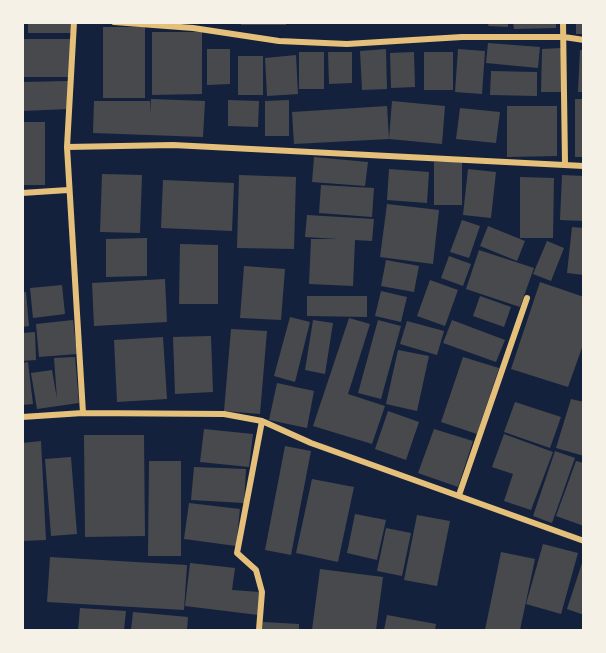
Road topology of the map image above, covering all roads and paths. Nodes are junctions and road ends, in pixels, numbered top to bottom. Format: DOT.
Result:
graph roads {
  1 [pos="74,22"];
  2 [pos="114,22"];
  3 [pos="563,22"];
  4 [pos="564,37"];
  5 [pos="584,40"];
  6 [pos="67,147"];
  7 [pos="565,164"];
  8 [pos="584,166"];
  9 [pos="68,190"];
  10 [pos="22,193"];
  11 [pos="527,298"];
  12 [pos="83,412"];
  13 [pos="22,417"];
  14 [pos="262,421"];
  15 [pos="459,495"];
  16 [pos="584,541"];
  17 [pos="259,630"];
  1 -- 6 [label="street"];
  2 -- 4 [label="street"];
  3 -- 4 [label="street"];
  4 -- 5 [label="street"];
  4 -- 7 [label="street"];
  6 -- 7 [label="street"];
  6 -- 9 [label="street"];
  7 -- 8 [label="street"];
  9 -- 10 [label="street"];
  9 -- 12 [label="street"];
  11 -- 15 [label="street"];
  12 -- 13 [label="street"];
  12 -- 14 [label="street"];
  14 -- 15 [label="street"];
  14 -- 17 [label="street"];
  15 -- 16 [label="street"];
}
